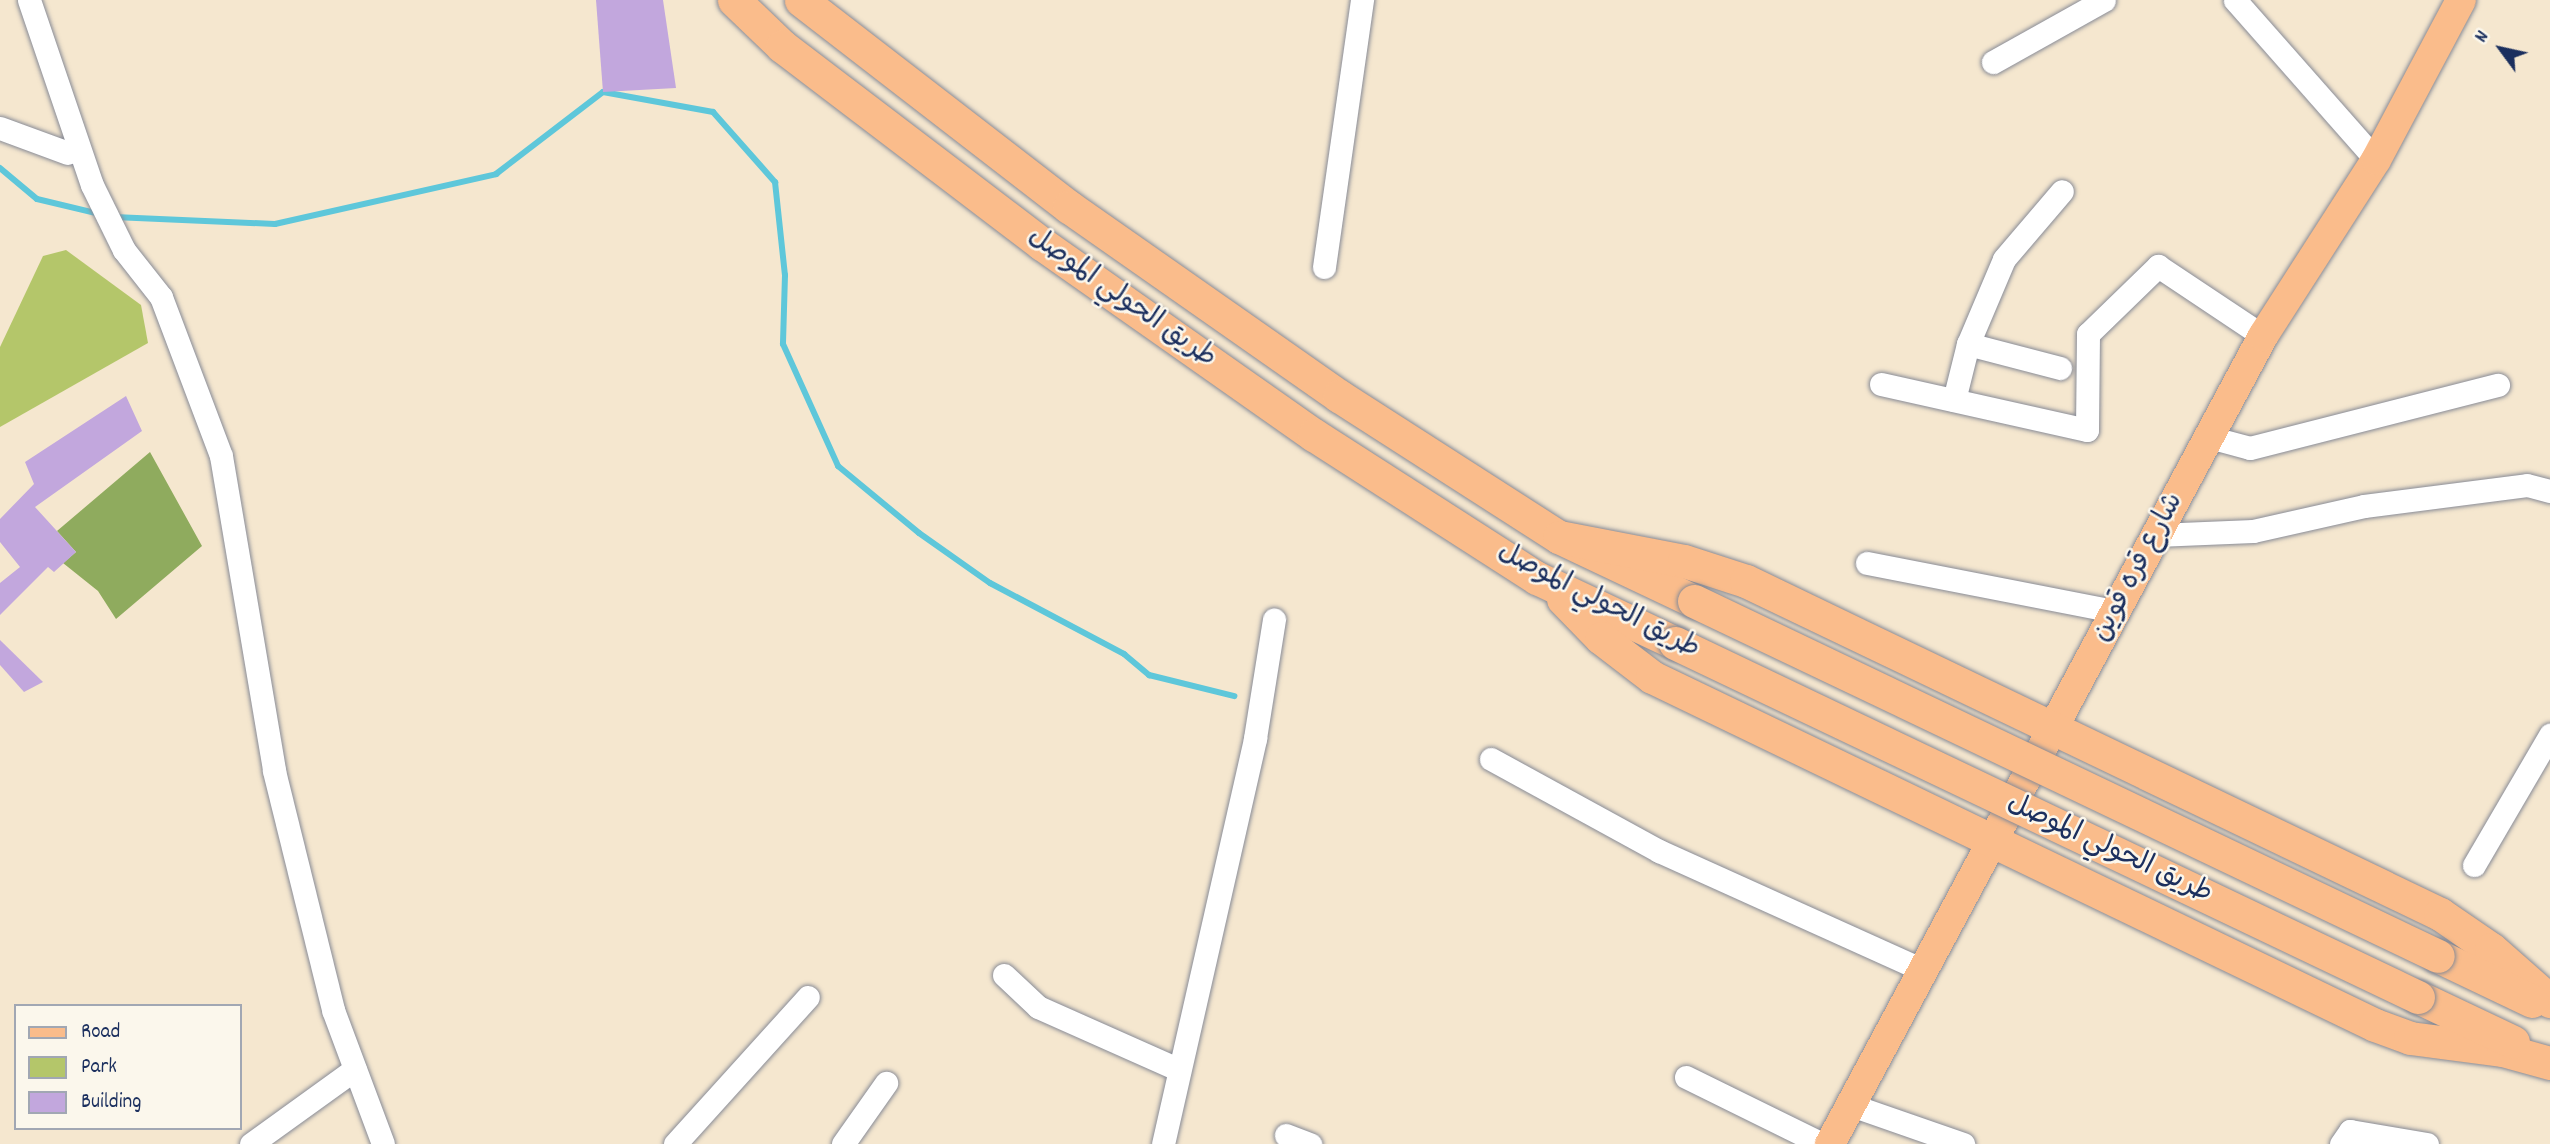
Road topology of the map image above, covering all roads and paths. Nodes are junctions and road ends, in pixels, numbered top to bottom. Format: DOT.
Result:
graph roads {
  1 [pos="29,0"];
  2 [pos="734,0"];
  3 [pos="801,0"];
  4 [pos="1362,0"];
  5 [pos="2104,0"];
  6 [pos="2235,0"];
  7 [pos="2461,0"];
  8 [pos="1993,62"];
  9 [pos="0,128"];
  10 [pos="68,153"];
  11 [pos="2376,160"];
  12 [pos="2062,191"];
  13 [pos="1324,267"];
  14 [pos="2263,336"];
  15 [pos="1968,344"];
  16 [pos="2060,368"];
  17 [pos="1881,384"];
  18 [pos="2498,385"];
  19 [pos="1954,400"];
  20 [pos="2208,437"];
  21 [pos="2550,491"];
  22 [pos="2156,535"];
  23 [pos="1559,537"];
  24 [pos="1867,564"];
  25 [pos="1537,578"];
  26 [pos="2115,611"];
  27 [pos="1274,620"];
  28 [pos="2053,727"];
  29 [pos="2550,735"];
  30 [pos="1491,760"];
  31 [pos="1992,841"];
  32 [pos="2474,865"];
  33 [pos="1923,970"];
  34 [pos="1004,975"];
  35 [pos="808,997"];
  36 [pos="2550,1001"];
  37 [pos="2550,1009"];
  38 [pos="2550,1061"];
  39 [pos="355,1069"];
  40 [pos="1177,1069"];
  41 [pos="1686,1077"];
  42 [pos="886,1083"];
  43 [pos="1851,1105"];
  44 [pos="1286,1135"];
  45 [pos="251,1144"];
  46 [pos="383,1144"];
  47 [pos="675,1144"];
  48 [pos="843,1144"];
  49 [pos="1163,1144"];
  50 [pos="1310,1144"];
  51 [pos="1822,1144"];
  52 [pos="1830,1144"];
  53 [pos="1963,1144"];
  54 [pos="2341,1144"];
  55 [pos="2427,1144"];
  1 -- 39 [label="street"];
  2 -- 25 [label="highway, طريق الحولي الموصل"];
  3 -- 23 [label="highway, طريق الحولي الموصل"];
  4 -- 13 [label="street"];
  5 -- 8 [label="street"];
  6 -- 11 [label="street"];
  7 -- 11 [label="main road, شارع قره قوين"];
  9 -- 10 [label="street"];
  11 -- 14 [label="main road, شارع قره قوين"];
  12 -- 15 [label="street"];
  14 -- 19 [label="street"];
  14 -- 20 [label="main road, شارع قره قوين"];
  15 -- 16 [label="street"];
  15 -- 19 [label="street"];
  17 -- 19 [label="street"];
  18 -- 20 [label="street"];
  20 -- 22 [label="main road, شارع قره قوين"];
  21 -- 22 [label="street"];
  22 -- 26 [label="main road, شارع قره قوين"];
  23 -- 28 [label="highway"];
  23 -- 37 [label="highway, طريق الحولي الموصل, bridge"];
  24 -- 26 [label="street"];
  25 -- 31 [label="highway"];
  25 -- 38 [label="highway, طريق الحولي الموصل, bridge"];
  26 -- 28 [label="main road, شارع قره قوين"];
  27 -- 40 [label="street"];
  28 -- 31 [label="main road, شارع قره قوين"];
  28 -- 36 [label="highway"];
  29 -- 32 [label="street"];
  30 -- 33 [label="street"];
  31 -- 33 [label="main road, شارع قره قوين"];
  31 -- 38 [label="highway"];
  33 -- 43 [label="main road, شارع قره قوين"];
  34 -- 40 [label="street"];
  35 -- 47 [label="street"];
  39 -- 45 [label="street"];
  39 -- 46 [label="street"];
  40 -- 49 [label="street"];
  41 -- 51 [label="street"];
  42 -- 48 [label="street"];
  43 -- 52 [label="main road, شارع قره قوين"];
  43 -- 53 [label="street"];
  44 -- 50 [label="street"];
  54 -- 55 [label="street"];
}
